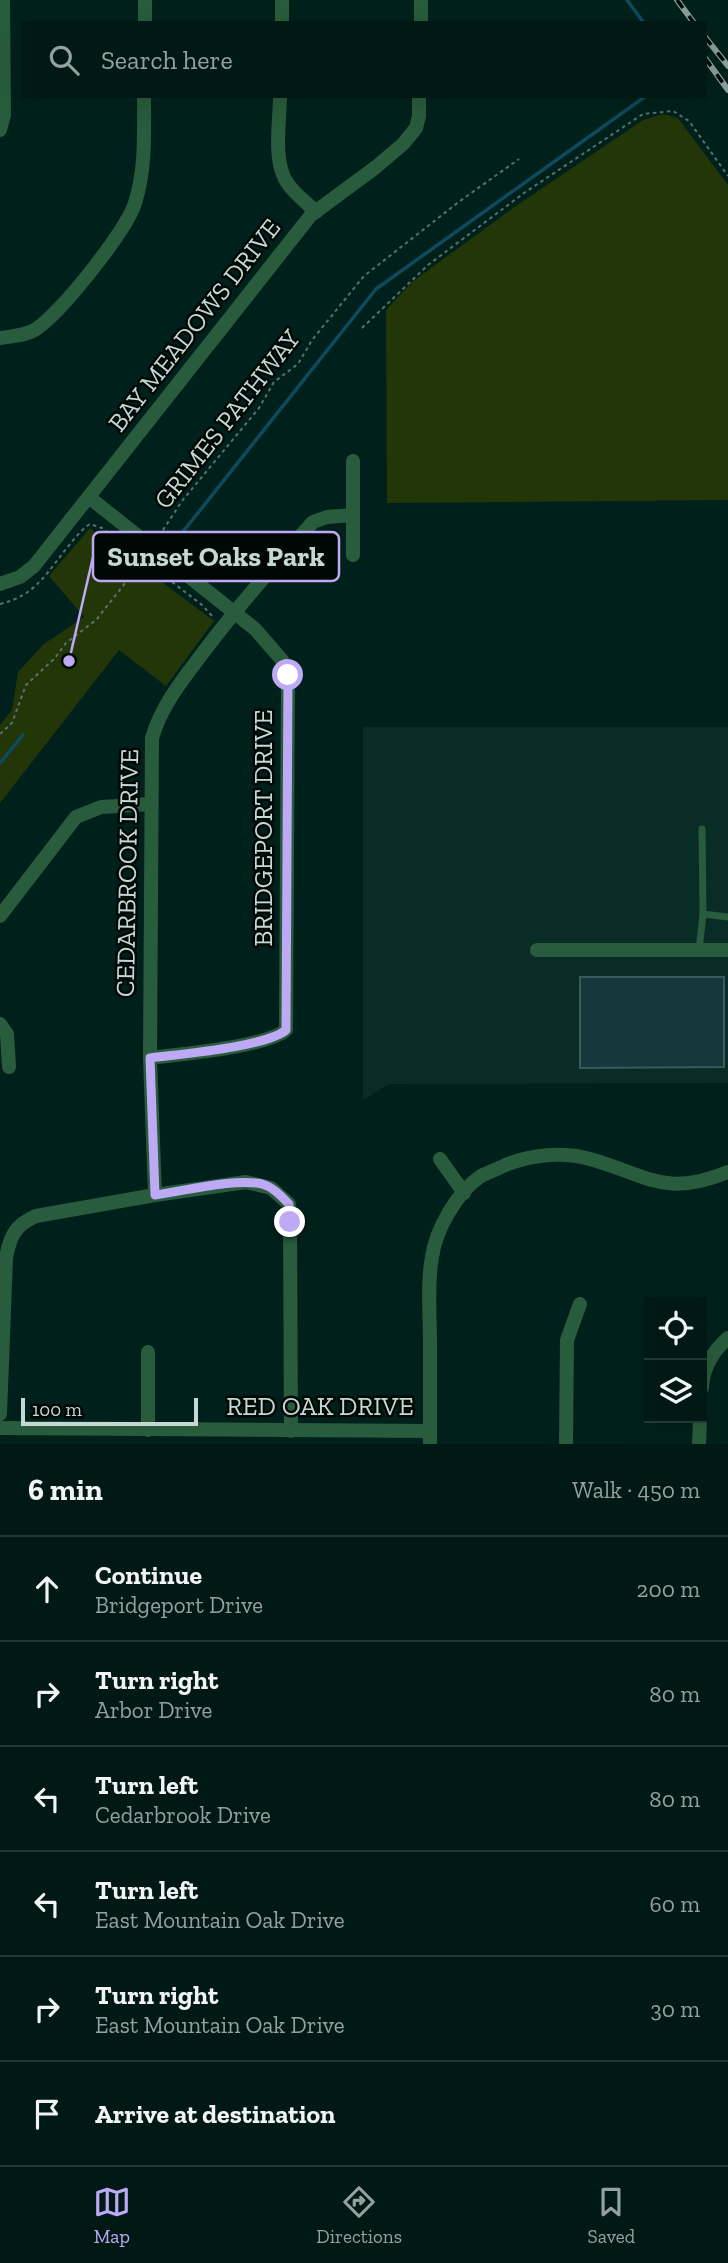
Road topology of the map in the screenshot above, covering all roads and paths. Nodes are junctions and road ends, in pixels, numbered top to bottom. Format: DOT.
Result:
graph roads {
  1 [pos="3,0"];
  2 [pos="145,0"];
  3 [pos="282,0"];
  4 [pos="421,0"];
  5 [pos="1,17"];
  6 [pos="145,21"];
  7 [pos="282,21"];
  8 [pos="421,21"];
  9 [pos="144,98"];
  10 [pos="280,98"];
  11 [pos="419,98"];
  12 [pos="0,130"];
  13 [pos="519,159"];
  14 [pos="728,176"];
  15 [pos="316,212"];
  16 [pos="362,328"];
  17 [pos="0,338"];
  18 [pos="353,461"];
  19 [pos="90,498"];
  20 [pos="353,515"];
  21 [pos="148,555"];
  22 [pos="353,555"];
  23 [pos="0,584"];
  24 [pos="0,604"];
  25 [pos="234,612"];
  26 [pos="214,618"];
  27 [pos="0,734"];
  28 [pos="151,804"];
  29 [pos="702,829"];
  30 [pos="703,914"];
  31 [pos="0,916"];
  32 [pos="728,917"];
  33 [pos="537,950"];
  34 [pos="699,950"];
  35 [pos="728,950"];
  36 [pos="0,1024"];
  37 [pos="150,1058"];
  38 [pos="9,1067"];
  39 [pos="440,1159"];
  40 [pos="728,1172"];
  41 [pos="464,1193"];
  42 [pos="155,1195"];
  43 [pos="580,1304"];
  44 [pos="728,1338"];
  45 [pos="148,1352"];
  46 [pos="707,1367"];
  47 [pos="0,1414"];
  48 [pos="700,1423"];
  49 [pos="0,1428"];
  50 [pos="148,1430"];
  51 [pos="291,1431"];
  52 [pos="429,1438"];
  53 [pos="566,1444"];
  54 [pos="699,1444"];
  1 -- 5 [label="street"];
  2 -- 6 [label="street"];
  3 -- 7 [label="street"];
  4 -- 8 [label="street"];
  5 -- 12 [label="street"];
  9 -- 17 [label="street"];
  10 -- 15 [label="street"];
  11 -- 15 [label="street, BAY MEADOWS DRIVE"];
  13 -- 21 [label="path, GRIMES PATHWAY"];
  14 -- 16 [label="path"];
  15 -- 19 [label="street, BAY MEADOWS DRIVE"];
  18 -- 20 [label="street"];
  19 -- 21 [label="street, BRIDGEPORT DRIVE"];
  19 -- 23 [label="street, BAY MEADOWS DRIVE"];
  20 -- 22 [label="street"];
  20 -- 25 [label="street, CEDARBROOK DRIVE"];
  21 -- 24 [label="path"];
  21 -- 25 [label="street, BRIDGEPORT DRIVE"];
  21 -- 26 [label="path"];
  21 -- 27 [label="path, GRIMES PATHWAY"];
  25 -- 28 [label="street, CEDARBROOK DRIVE"];
  25 -- 37 [label="street, BRIDGEPORT DRIVE"];
  28 -- 31 [label="street"];
  28 -- 37 [label="street, CEDARBROOK DRIVE"];
  29 -- 30 [label="lane"];
  30 -- 32 [label="lane"];
  30 -- 34 [label="lane"];
  33 -- 34 [label="street"];
  34 -- 35 [label="street"];
  36 -- 38 [label="street"];
  37 -- 42 [label="street, CEDARBROOK DRIVE"];
  39 -- 41 [label="street"];
  40 -- 41 [label="street"];
  41 -- 52 [label="street"];
  42 -- 47 [label="street"];
  42 -- 51 [label="street"];
  43 -- 53 [label="street"];
  44 -- 46 [label="street"];
  45 -- 50 [label="street"];
  48 -- 54 [label="street"];
  49 -- 50 [label="street, RED OAK DRIVE"];
  50 -- 51 [label="street, RED OAK DRIVE"];
  51 -- 52 [label="street, RED OAK DRIVE"];
}
